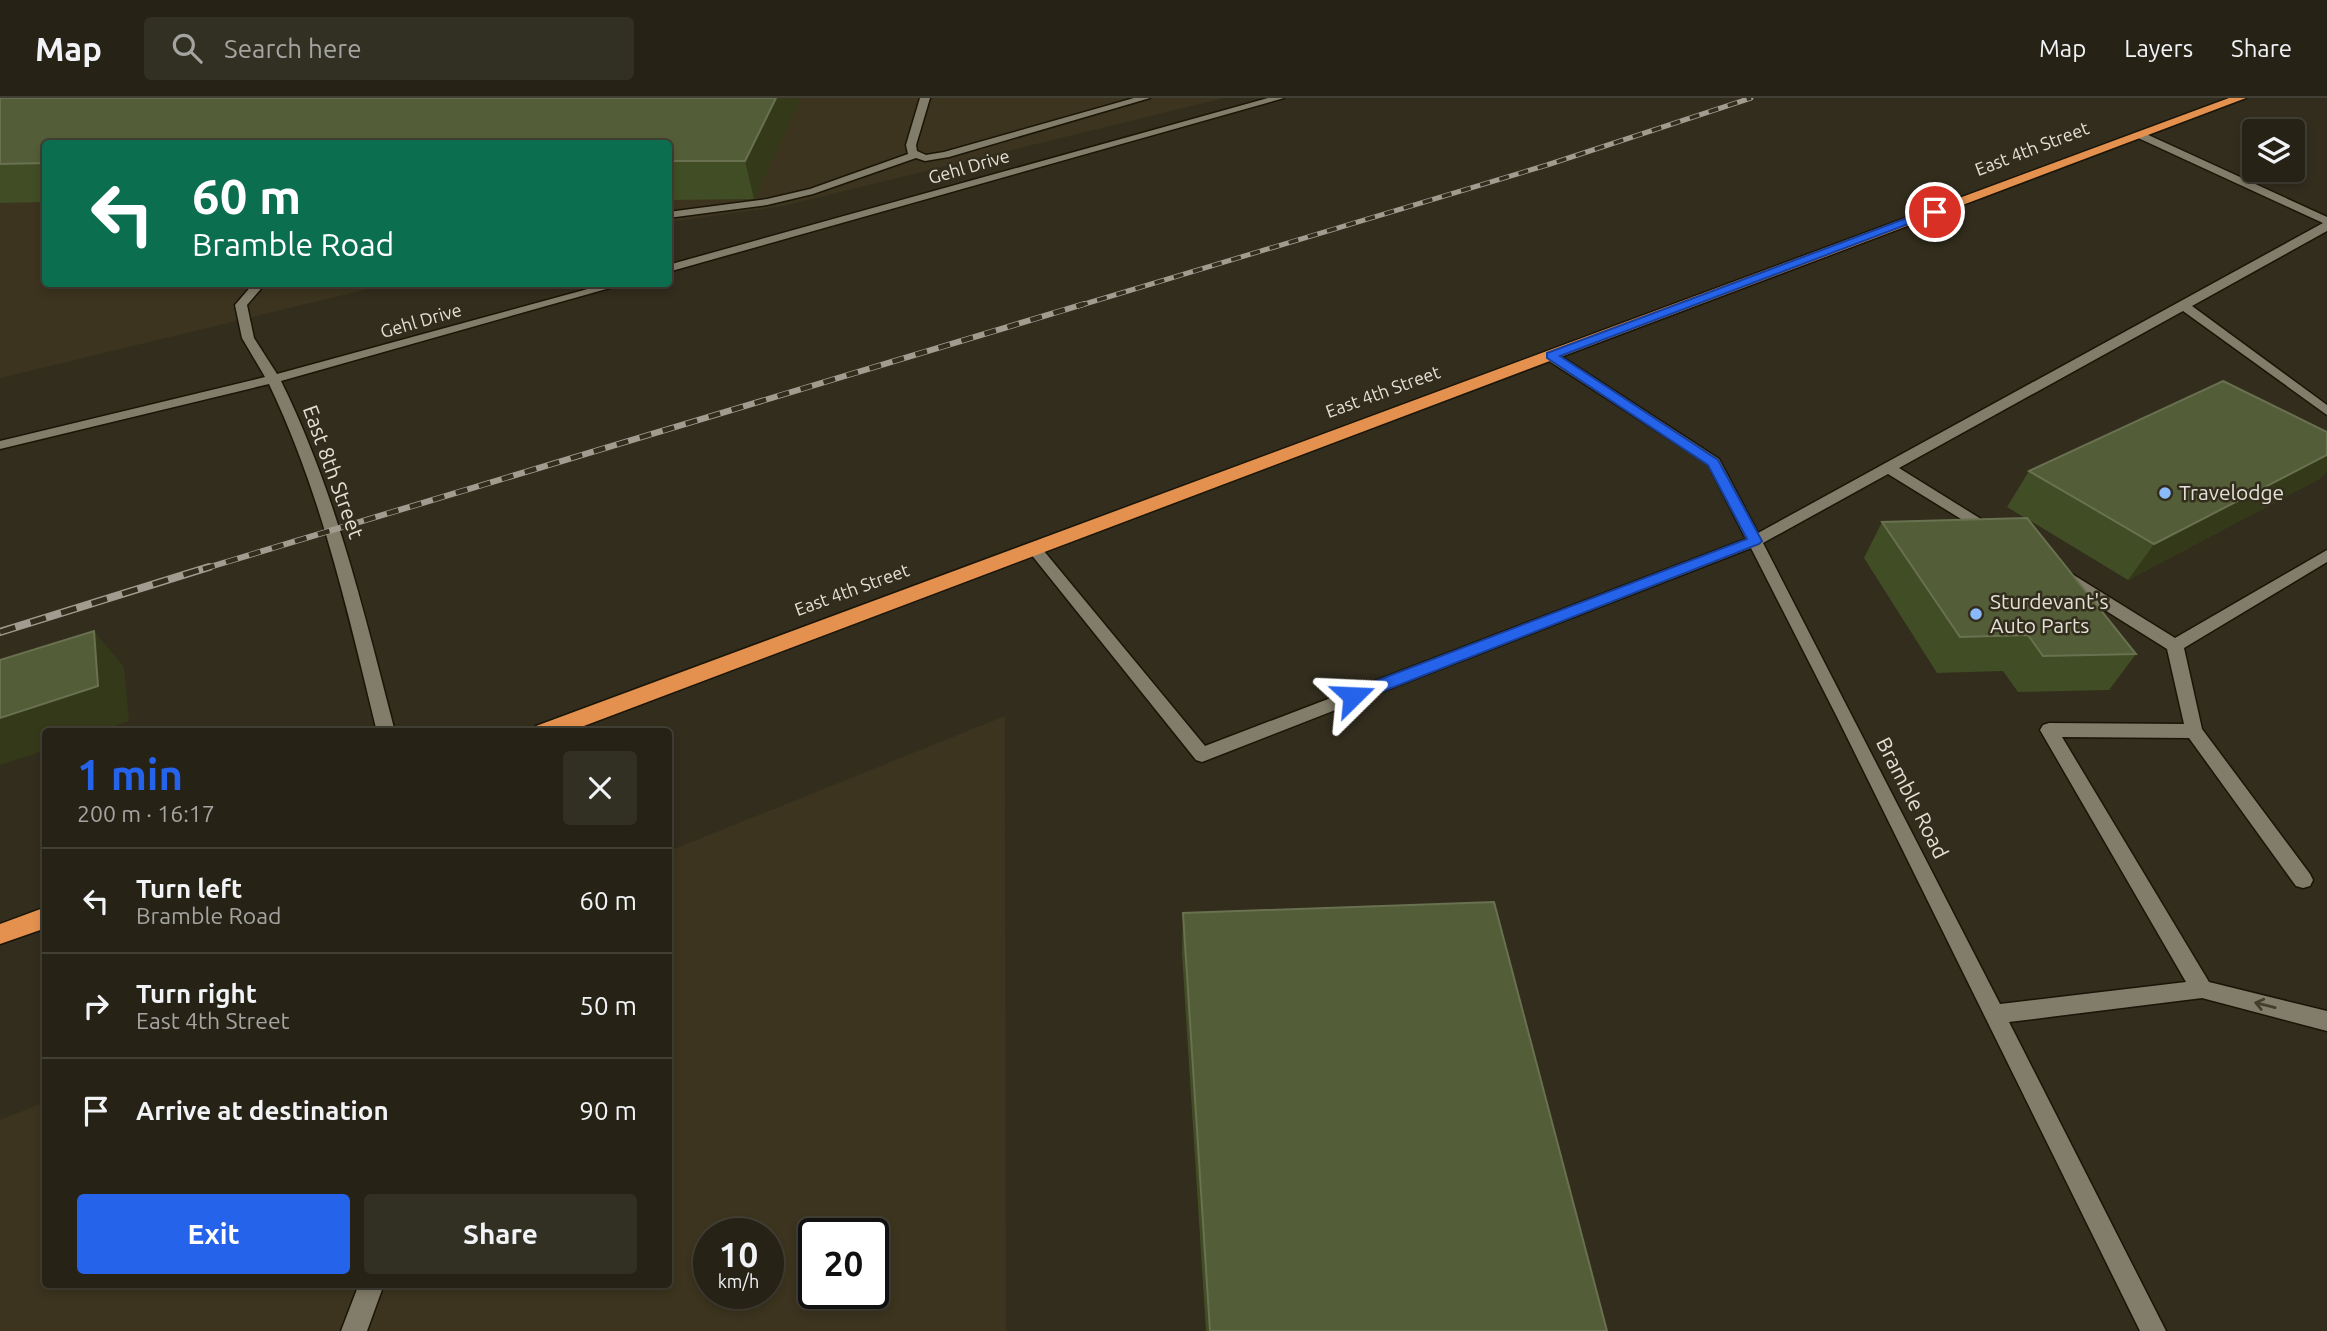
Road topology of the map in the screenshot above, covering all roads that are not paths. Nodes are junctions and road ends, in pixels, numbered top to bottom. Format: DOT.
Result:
graph roads {
  1 [pos="925,98"];
  2 [pos="1145,98"];
  3 [pos="1279,98"];
  4 [pos="2240,98"];
  5 [pos="2140,135"];
  6 [pos="916,155"];
  7 [pos="672,214"];
  8 [pos="2327,224"];
  9 [pos="672,269"];
  10 [pos="256,287"];
  11 [pos="607,287"];
  12 [pos="2183,305"];
  13 [pos="1551,356"];
  14 [pos="273,379"];
  15 [pos="2327,411"];
  16 [pos="0,445"];
  17 [pos="1887,467"];
  18 [pos="2002,539"];
  19 [pos="1755,541"];
  20 [pos="1034,548"];
  21 [pos="2327,555"];
  22 [pos="2048,568"];
  23 [pos="2175,646"];
  24 [pos="385,728"];
  25 [pos="555,728"];
  26 [pos="2194,731"];
  27 [pos="2303,880"];
  28 [pos="42,918"];
  29 [pos="0,934"];
  30 [pos="2202,989"];
  31 [pos="1994,1014"];
  32 [pos="2327,1021"];
  33 [pos="370,1288"];
  34 [pos="354,1331"];
  35 [pos="2153,1331"];
  1 -- 6 [label="street"];
  2 -- 6 [label="street"];
  3 -- 9 [label="street, Gehl Drive"];
  4 -- 5 [label="highway, East 4th Street"];
  5 -- 8 [label="street"];
  5 -- 13 [label="highway, East 4th Street"];
  6 -- 7 [label="street"];
  8 -- 12 [label="street"];
  10 -- 14 [label="street, East 8th Street"];
  11 -- 14 [label="street, Gehl Drive"];
  12 -- 15 [label="street"];
  12 -- 17 [label="street"];
  13 -- 19 [label="street, Bramble Road"];
  13 -- 20 [label="highway, East 4th Street"];
  14 -- 16 [label="street"];
  14 -- 24 [label="street, East 8th Street"];
  17 -- 18 [label="street"];
  17 -- 19 [label="street"];
  19 -- 20 [label="street"];
  19 -- 31 [label="street, Bramble Road"];
  20 -- 25 [label="highway, East 4th Street"];
  21 -- 23 [label="street"];
  22 -- 23 [label="street"];
  23 -- 26 [label="street"];
  26 -- 27 [label="street"];
  26 -- 30 [label="street"];
  28 -- 29 [label="highway"];
  30 -- 31 [label="street"];
  32 -- 30 [label="street, one-way"];
  31 -- 35 [label="street, Bramble Road"];
  33 -- 34 [label="street"];
}
